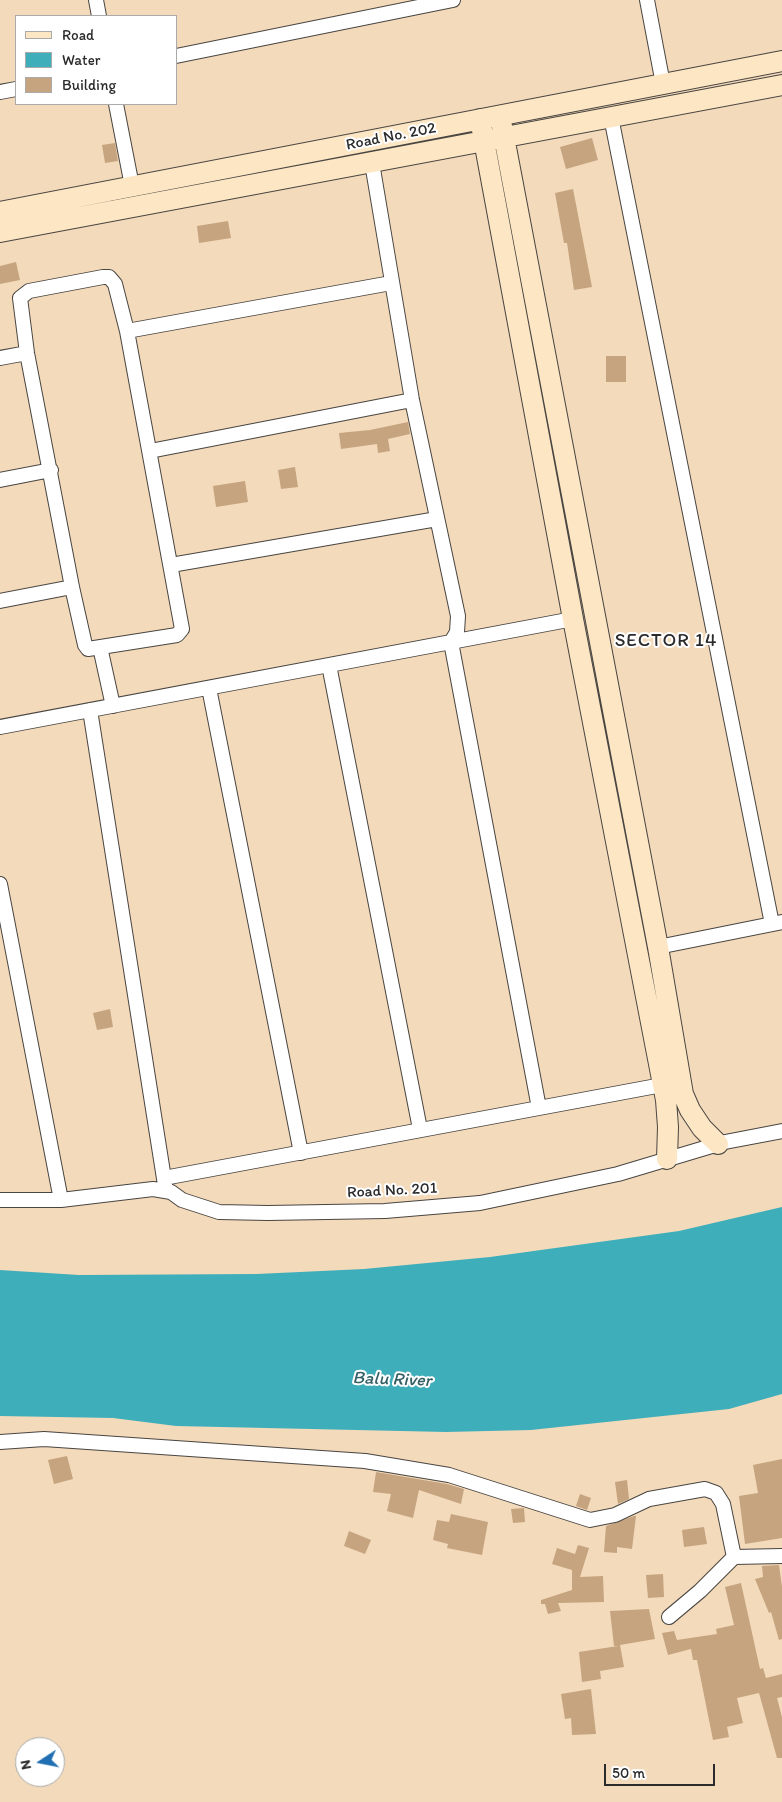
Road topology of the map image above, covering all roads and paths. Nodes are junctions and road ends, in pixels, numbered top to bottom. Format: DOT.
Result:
graph roads {
  1 [pos="96,0"];
  2 [pos="453,0"];
  3 [pos="647,0"];
  4 [pos="100,15"];
  5 [pos="178,56"];
  6 [pos="782,61"];
  7 [pos="657,85"];
  8 [pos="782,85"];
  9 [pos="15,89"];
  10 [pos="0,92"];
  11 [pos="116,105"];
  12 [pos="656,109"];
  13 [pos="500,116"];
  14 [pos="611,117"];
  15 [pos="480,119"];
  16 [pos="504,138"];
  17 [pos="484,141"];
  18 [pos="372,163"];
  19 [pos="132,186"];
  20 [pos="0,212"];
  21 [pos="0,232"];
  22 [pos="390,283"];
  23 [pos="127,331"];
  24 [pos="27,353"];
  25 [pos="0,358"];
  26 [pos="412,400"];
  27 [pos="150,451"];
  28 [pos="51,470"];
  29 [pos="0,480"];
  30 [pos="437,519"];
  31 [pos="171,565"];
  32 [pos="72,587"];
  33 [pos="0,600"];
  34 [pos="573,619"];
  35 [pos="451,642"];
  36 [pos="100,647"];
  37 [pos="329,665"];
  38 [pos="209,688"];
  39 [pos="112,706"];
  40 [pos="90,710"];
  41 [pos="0,727"];
  42 [pos="0,884"];
  43 [pos="777,923"];
  44 [pos="658,947"];
  45 [pos="662,1085"];
  46 [pos="540,1108"];
  47 [pos="420,1129"];
  48 [pos="782,1131"];
  49 [pos="718,1144"];
  50 [pos="301,1153"];
  51 [pos="667,1159"];
  52 [pos="165,1184"];
  53 [pos="0,1200"];
  54 [pos="61,1200"];
  55 [pos="0,1442"];
  56 [pos="782,1556"];
  57 [pos="734,1557"];
  58 [pos="670,1617"];
  1 -- 4 [label="street"];
  2 -- 5 [label="street"];
  3 -- 7 [label="street"];
  6 -- 7 [label="street, Road No. 202"];
  7 -- 12 [label="street"];
  7 -- 13 [label="street, Road No. 202"];
  8 -- 12 [label="street, Road No. 202"];
  9 -- 10 [label="street"];
  11 -- 19 [label="street"];
  12 -- 14 [label="street, Road No. 202"];
  13 -- 15 [label="street, Road No. 202"];
  13 -- 16 [label="street"];
  14 -- 16 [label="street, Road No. 202"];
  14 -- 43 [label="street"];
  15 -- 17 [label="street"];
  15 -- 19 [label="street, Road No. 202"];
  16 -- 17 [label="street, Road No. 202"];
  16 -- 44 [label="street"];
  17 -- 18 [label="street, Road No. 202"];
  17 -- 34 [label="street"];
  18 -- 21 [label="street, Road No. 202"];
  18 -- 22 [label="street"];
  19 -- 20 [label="street, Road No. 202"];
  22 -- 23 [label="street"];
  22 -- 26 [label="street"];
  23 -- 24 [label="street"];
  23 -- 27 [label="street"];
  24 -- 25 [label="street"];
  24 -- 28 [label="street"];
  26 -- 27 [label="street"];
  26 -- 30 [label="street"];
  27 -- 31 [label="street"];
  28 -- 29 [label="street"];
  28 -- 32 [label="street"];
  30 -- 31 [label="street"];
  30 -- 35 [label="street"];
  31 -- 36 [label="street"];
  32 -- 33 [label="street"];
  32 -- 36 [label="street"];
  34 -- 35 [label="street"];
  34 -- 45 [label="street"];
  35 -- 37 [label="street"];
  35 -- 46 [label="street"];
  36 -- 39 [label="street"];
  37 -- 38 [label="street"];
  37 -- 47 [label="street"];
  38 -- 39 [label="street"];
  38 -- 50 [label="street"];
  39 -- 40 [label="street"];
  40 -- 41 [label="street"];
  40 -- 52 [label="street"];
  42 -- 54 [label="street"];
  43 -- 44 [label="street"];
  44 -- 49 [label="street"];
  45 -- 46 [label="street"];
  45 -- 51 [label="street"];
  46 -- 47 [label="street"];
  47 -- 50 [label="street"];
  48 -- 49 [label="street, Road No. 201"];
  49 -- 51 [label="street, Road No. 201"];
  50 -- 52 [label="street"];
  51 -- 52 [label="street, Road No. 201"];
  52 -- 54 [label="street, Road No. 201"];
  53 -- 54 [label="street, Road No. 201"];
  55 -- 57 [label="street"];
  56 -- 57 [label="street"];
  57 -- 58 [label="street"];
}
